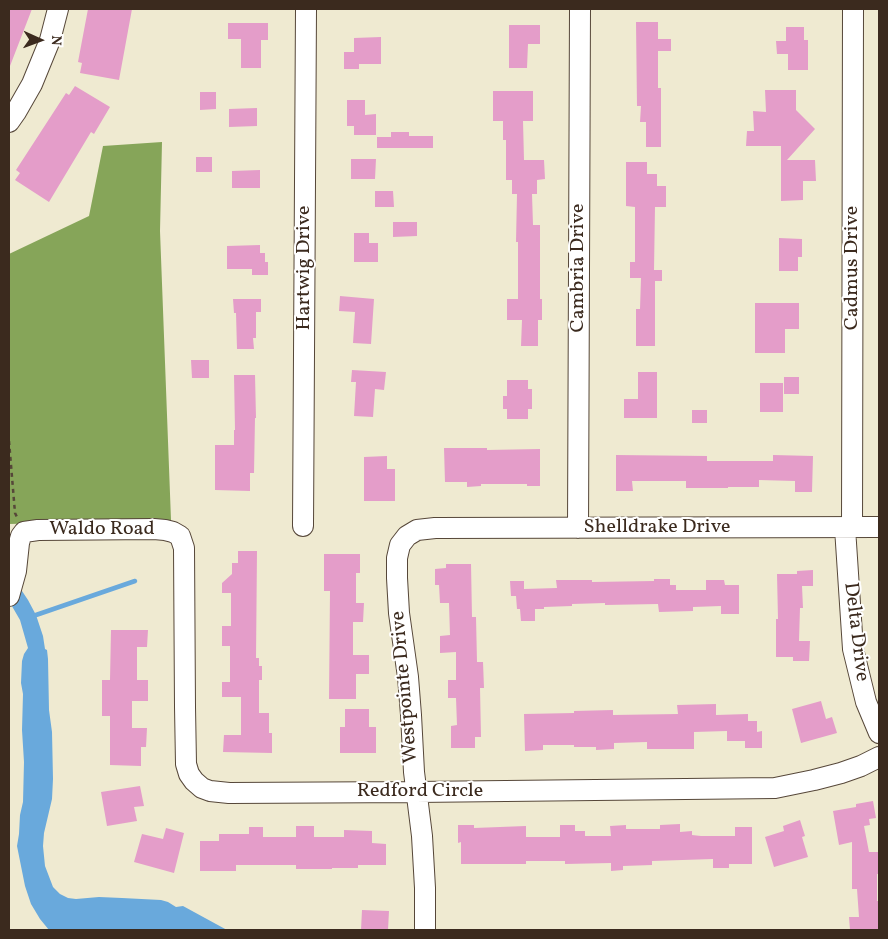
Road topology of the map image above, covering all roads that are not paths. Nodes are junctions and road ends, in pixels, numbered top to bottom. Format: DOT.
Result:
graph roads {
  1 [pos="58,9"];
  2 [pos="306,9"];
  3 [pos="580,9"];
  4 [pos="854,9"];
  5 [pos="9,122"];
  6 [pos="303,526"];
  7 [pos="879,527"];
  8 [pos="435,528"];
  9 [pos="578,528"];
  10 [pos="848,528"];
  11 [pos="184,548"];
  12 [pos="9,596"];
  13 [pos="879,733"];
  14 [pos="879,757"];
  15 [pos="416,792"];
  16 [pos="425,930"];
  1 -- 5 [label="street"];
  2 -- 6 [label="street, Hartwig Drive"];
  3 -- 9 [label="street, Cambria Drive"];
  4 -- 10 [label="street, Cadmus Drive"];
  7 -- 10 [label="street, Shelldrake Drive"];
  8 -- 9 [label="street, Shelldrake Drive"];
  8 -- 15 [label="street, Westpointe Drive"];
  9 -- 10 [label="street, Shelldrake Drive"];
  10 -- 13 [label="street, Delta Drive"];
  11 -- 12 [label="street, Waldo Road"];
  11 -- 15 [label="street, Redford Circle"];
  14 -- 15 [label="street, Redford Circle"];
  15 -- 16 [label="street, Westpointe Drive"];
}
